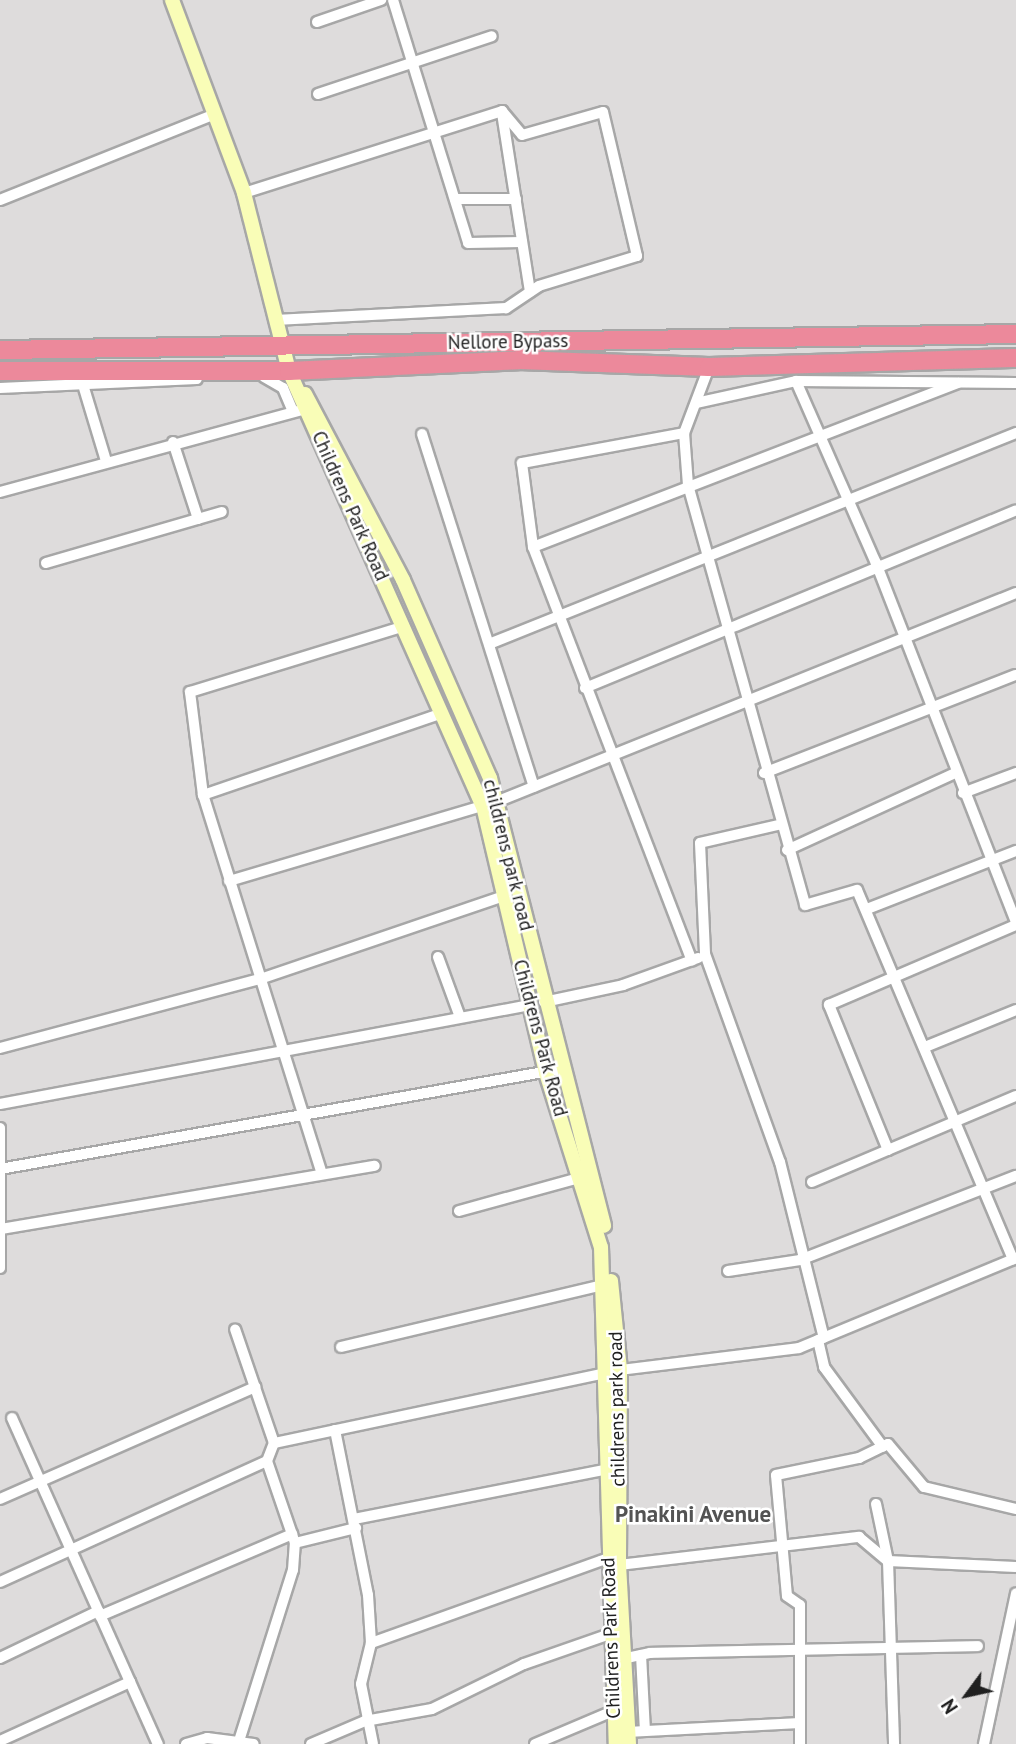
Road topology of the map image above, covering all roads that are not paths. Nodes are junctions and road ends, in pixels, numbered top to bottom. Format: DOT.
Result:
graph roads {
  1 [pos="172,0"];
  2 [pos="381,0"];
  3 [pos="394,0"];
  4 [pos="317,22"];
  5 [pos="492,36"];
  6 [pos="412,60"];
  7 [pos="318,94"];
  8 [pos="502,111"];
  9 [pos="215,114"];
  10 [pos="436,134"];
  11 [pos="244,193"];
  12 [pos="455,199"];
  13 [pos="516,199"];
  14 [pos="0,200"];
  15 [pos="522,242"];
  16 [pos="530,292"];
  17 [pos="275,320"];
  18 [pos="1016,334"];
  19 [pos="282,347"];
  20 [pos="0,350"];
  21 [pos="1016,358"];
  22 [pos="709,368"];
  23 [pos="0,370"];
  24 [pos="289,371"];
  25 [pos="796,381"];
  26 [pos="959,383"];
  27 [pos="1016,383"];
  28 [pos="0,388"];
  29 [pos="85,388"];
  30 [pos="696,403"];
  31 [pos="304,409"];
  32 [pos="684,433"];
  33 [pos="822,433"];
  34 [pos="1016,433"];
  35 [pos="422,434"];
  36 [pos="173,442"];
  37 [pos="106,461"];
  38 [pos="688,485"];
  39 [pos="0,492"];
  40 [pos="848,499"];
  41 [pos="1016,510"];
  42 [pos="222,512"];
  43 [pos="198,519"];
  44 [pos="533,547"];
  45 [pos="707,555"];
  46 [pos="46,563"];
  47 [pos="876,564"];
  48 [pos="1016,593"];
  49 [pos="559,621"];
  50 [pos="404,626"];
  51 [pos="726,629"];
  52 [pos="900,639"];
  53 [pos="489,644"];
  54 [pos="1016,675"];
  55 [pos="585,688"];
  56 [pos="744,701"];
  57 [pos="930,709"];
  58 [pos="442,713"];
  59 [pos="612,758"];
  60 [pos="764,773"];
  61 [pos="955,773"];
  62 [pos="1016,773"];
  63 [pos="534,787"];
  64 [pos="963,793"];
  65 [pos="203,795"];
  66 [pos="490,804"];
  67 [pos="778,825"];
  68 [pos="787,850"];
  69 [pos="1016,851"];
  70 [pos="989,860"];
  71 [pos="229,881"];
  72 [pos="504,896"];
  73 [pos="867,909"];
  74 [pos="1016,924"];
  75 [pos="705,954"];
  76 [pos="438,957"];
  77 [pos="692,961"];
  78 [pos="897,977"];
  79 [pos="263,978"];
  80 [pos="537,1003"];
  81 [pos="1016,1010"];
  82 [pos="460,1017"];
  83 [pos="925,1047"];
  84 [pos="0,1048"];
  85 [pos="280,1049"];
  86 [pos="553,1071"];
  87 [pos="1016,1096"];
  88 [pos="0,1104"];
  89 [pos="299,1115"];
  90 [pos="954,1123"];
  91 [pos="0,1128"];
  92 [pos="888,1150"];
  93 [pos="375,1166"];
  94 [pos="2,1169"];
  95 [pos="321,1171"];
  96 [pos="1016,1176"];
  97 [pos="579,1178"];
  98 [pos="812,1182"];
  99 [pos="983,1188"];
  100 [pos="459,1211"];
  101 [pos="1,1229"];
  102 [pos="1015,1258"];
  103 [pos="800,1260"];
  104 [pos="0,1268"];
  105 [pos="728,1271"];
  106 [pos="603,1285"];
  107 [pos="234,1329"];
  108 [pos="821,1339"];
  109 [pos="341,1347"];
  110 [pos="613,1372"];
  111 [pos="255,1387"];
  112 [pos="12,1418"];
  113 [pos="335,1430"];
  114 [pos="274,1443"];
  115 [pos="883,1447"];
  116 [pos="267,1461"];
  117 [pos="608,1469"];
  118 [pos="40,1482"];
  119 [pos="613,1498"];
  120 [pos="0,1499"];
  121 [pos="876,1504"];
  122 [pos="1016,1509"];
  123 [pos="355,1524"];
  124 [pos="293,1538"];
  125 [pos="783,1546"];
  126 [pos="72,1553"];
  127 [pos="888,1560"];
  128 [pos="613,1561"];
  129 [pos="1016,1567"];
  130 [pos="0,1582"];
  131 [pos="1016,1593"];
  132 [pos="99,1613"];
  133 [pos="610,1633"];
  134 [pos="371,1643"];
  135 [pos="978,1646"];
  136 [pos="890,1647"];
  137 [pos="803,1649"];
  138 [pos="641,1655"];
  139 [pos="0,1658"];
  140 [pos="622,1659"];
  141 [pos="130,1682"];
  142 [pos="613,1711"];
  143 [pos="365,1721"];
  144 [pos="800,1723"];
  145 [pos="645,1731"];
  146 [pos="628,1738"];
  147 [pos="0,1741"];
  148 [pos="239,1741"];
  149 [pos="158,1744"];
  150 [pos="186,1744"];
  151 [pos="254,1744"];
  152 [pos="311,1744"];
  153 [pos="373,1744"];
  154 [pos="535,1744"];
  155 [pos="616,1744"];
  156 [pos="800,1744"];
  157 [pos="894,1744"];
  158 [pos="984,1744"];
  1 -- 9 [label="street, childrens park road"];
  2 -- 4 [label="street"];
  3 -- 6 [label="street"];
  5 -- 6 [label="street"];
  6 -- 7 [label="street"];
  6 -- 10 [label="street"];
  8 -- 10 [label="street"];
  8 -- 13 [label="street"];
  8 -- 16 [label="street"];
  9 -- 11 [label="street, childrens park road"];
  9 -- 14 [label="street"];
  10 -- 11 [label="street"];
  10 -- 12 [label="street"];
  11 -- 17 [label="street, childrens park road"];
  12 -- 13 [label="street"];
  12 -- 15 [label="street"];
  13 -- 15 [label="street"];
  15 -- 16 [label="street"];
  16 -- 17 [label="street"];
  17 -- 19 [label="street, childrens park road"];
  18 -- 19 [label="highway, Nellore Bypass"];
  19 -- 20 [label="highway, Nellore Bypass"];
  19 -- 24 [label="street, childrens park road"];
  21 -- 22 [label="highway, Nellore Bypass"];
  22 -- 24 [label="highway, Nellore Bypass"];
  22 -- 30 [label="street"];
  23 -- 24 [label="highway, Nellore Bypass"];
  24 -- 31 [label="street, childrens park road"];
  25 -- 26 [label="street"];
  25 -- 30 [label="street"];
  25 -- 33 [label="street"];
  26 -- 27 [label="street"];
  26 -- 33 [label="street"];
  28 -- 29 [label="street"];
  29 -- 31 [label="street"];
  29 -- 37 [label="street"];
  30 -- 32 [label="street"];
  31 -- 36 [label="street"];
  31 -- 50 [label="street, Childrens Park Road"];
  31 -- 66 [label="street, childrens park road"];
  32 -- 38 [label="street"];
  32 -- 44 [label="street"];
  33 -- 38 [label="street"];
  33 -- 40 [label="street"];
  34 -- 40 [label="street"];
  35 -- 53 [label="street"];
  36 -- 37 [label="street"];
  36 -- 43 [label="street"];
  37 -- 39 [label="street"];
  38 -- 44 [label="street"];
  38 -- 45 [label="street"];
  40 -- 45 [label="street"];
  40 -- 47 [label="street"];
  41 -- 47 [label="street"];
  42 -- 43 [label="street"];
  43 -- 46 [label="street"];
  44 -- 49 [label="street"];
  45 -- 49 [label="street"];
  45 -- 51 [label="street"];
  47 -- 51 [label="street"];
  47 -- 52 [label="street"];
  48 -- 52 [label="street"];
  49 -- 53 [label="street"];
  49 -- 55 [label="street"];
  50 -- 58 [label="street, Childrens Park Road"];
  50 -- 65 [label="street"];
  51 -- 55 [label="street"];
  51 -- 56 [label="street"];
  52 -- 56 [label="street"];
  52 -- 57 [label="street"];
  53 -- 63 [label="street"];
  54 -- 57 [label="street"];
  55 -- 59 [label="street"];
  56 -- 59 [label="street"];
  56 -- 60 [label="street"];
  57 -- 60 [label="street"];
  57 -- 61 [label="street"];
  58 -- 65 [label="street"];
  58 -- 66 [label="street, Childrens Park Road"];
  59 -- 63 [label="street"];
  59 -- 77 [label="street"];
  60 -- 67 [label="street"];
  61 -- 64 [label="street"];
  61 -- 68 [label="street"];
  62 -- 64 [label="street"];
  63 -- 66 [label="street"];
  64 -- 70 [label="street"];
  65 -- 71 [label="street"];
  66 -- 71 [label="street"];
  66 -- 72 [label="street, Childrens Park Road"];
  66 -- 80 [label="street, childrens park road"];
  67 -- 68 [label="street"];
  67 -- 75 [label="street"];
  68 -- 73 [label="street"];
  69 -- 70 [label="street"];
  70 -- 73 [label="street"];
  70 -- 74 [label="street"];
  71 -- 79 [label="street"];
  72 -- 79 [label="street"];
  72 -- 80 [label="street, Childrens Park Road"];
  73 -- 78 [label="street"];
  74 -- 78 [label="street"];
  75 -- 77 [label="street"];
  75 -- 103 [label="street"];
  76 -- 82 [label="street"];
  77 -- 80 [label="street"];
  78 -- 83 [label="street"];
  78 -- 92 [label="street"];
  79 -- 84 [label="street"];
  79 -- 85 [label="street"];
  80 -- 82 [label="street"];
  80 -- 86 [label="street, childrens park road"];
  81 -- 83 [label="street"];
  82 -- 85 [label="street"];
  83 -- 90 [label="street"];
  85 -- 88 [label="street"];
  85 -- 89 [label="street"];
  86 -- 89 [label="street"];
  86 -- 97 [label="street, Childrens Park Road"];
  86 -- 110 [label="street, childrens park road"];
  87 -- 90 [label="street"];
  89 -- 94 [label="street"];
  89 -- 95 [label="street"];
  90 -- 92 [label="street"];
  90 -- 99 [label="street"];
  91 -- 94 [label="street"];
  92 -- 98 [label="street"];
  93 -- 95 [label="street"];
  94 -- 101 [label="street"];
  95 -- 101 [label="street"];
  96 -- 99 [label="street"];
  97 -- 100 [label="street"];
  97 -- 106 [label="street, Childrens Park Road"];
  99 -- 102 [label="street"];
  99 -- 103 [label="street"];
  101 -- 104 [label="street"];
  102 -- 108 [label="street"];
  103 -- 105 [label="street"];
  103 -- 108 [label="street"];
  106 -- 109 [label="street"];
  106 -- 110 [label="street, Childrens Park Road"];
  107 -- 111 [label="street"];
  108 -- 110 [label="street"];
  108 -- 115 [label="street"];
  110 -- 113 [label="street"];
  110 -- 117 [label="street, Childrens Park Road"];
  110 -- 119 [label="street, childrens park road"];
  111 -- 114 [label="street"];
  111 -- 118 [label="street"];
  112 -- 118 [label="street"];
  113 -- 114 [label="street"];
  113 -- 123 [label="street"];
  114 -- 116 [label="street"];
  115 -- 122 [label="street"];
  115 -- 125 [label="street"];
  116 -- 124 [label="street"];
  116 -- 126 [label="street"];
  117 -- 119 [label="street, Childrens Park Road"];
  117 -- 123 [label="street"];
  118 -- 120 [label="street"];
  118 -- 126 [label="street"];
  119 -- 128 [label="street, Childrens Park Road"];
  119 -- 128 [label="street, childrens park road"];
  121 -- 127 [label="street"];
  123 -- 124 [label="street"];
  123 -- 134 [label="street"];
  124 -- 132 [label="street"];
  124 -- 148 [label="street"];
  125 -- 127 [label="street"];
  125 -- 128 [label="street"];
  125 -- 137 [label="street"];
  126 -- 130 [label="street"];
  126 -- 132 [label="street"];
  127 -- 129 [label="street"];
  127 -- 136 [label="street"];
  128 -- 133 [label="street, Childrens Park Road"];
  128 -- 134 [label="street"];
  128 -- 140 [label="street"];
  131 -- 158 [label="street"];
  132 -- 139 [label="street"];
  132 -- 141 [label="street"];
  133 -- 142 [label="street, Childrens Park Road"];
  133 -- 143 [label="street"];
  134 -- 143 [label="street"];
  135 -- 136 [label="street"];
  136 -- 137 [label="street"];
  136 -- 157 [label="street"];
  137 -- 138 [label="street"];
  137 -- 144 [label="street"];
  138 -- 140 [label="street"];
  138 -- 145 [label="street"];
  140 -- 146 [label="street"];
  141 -- 147 [label="street"];
  141 -- 149 [label="street"];
  142 -- 154 [label="street"];
  142 -- 155 [label="street, Childrens Park Road"];
  143 -- 152 [label="street"];
  143 -- 153 [label="street"];
  144 -- 145 [label="street"];
  144 -- 156 [label="street"];
  145 -- 146 [label="street"];
  148 -- 150 [label="street"];
  148 -- 151 [label="street"];
}
